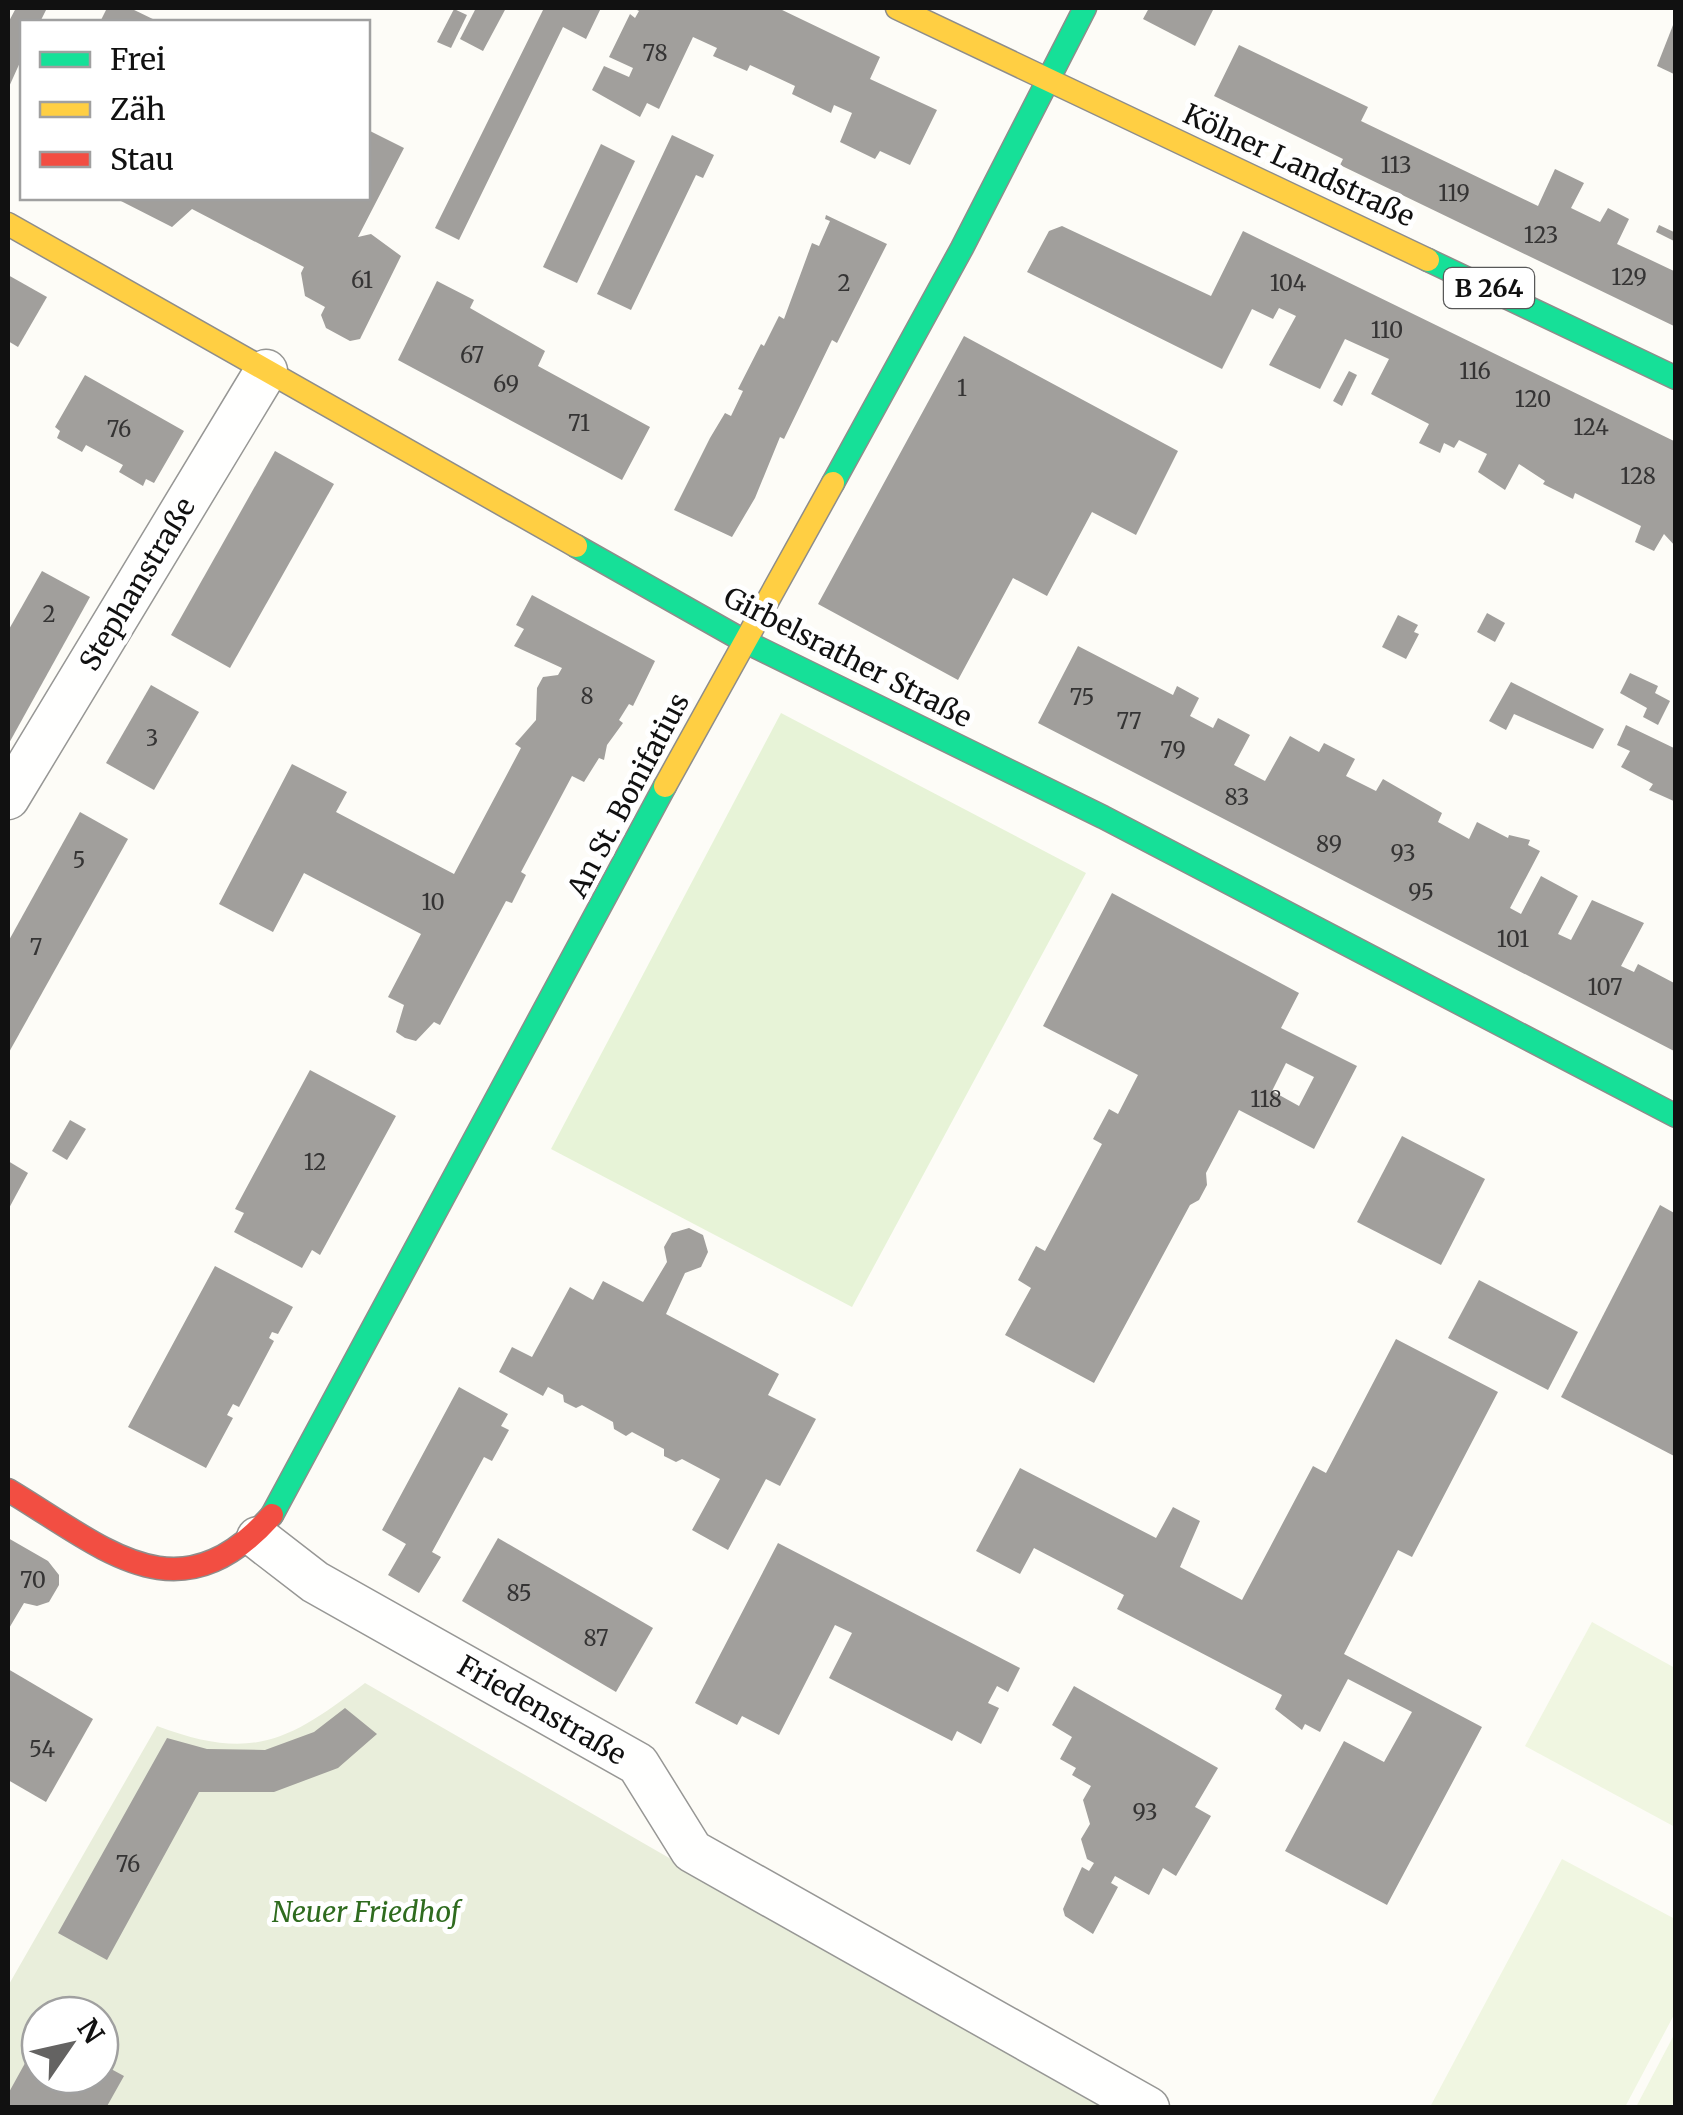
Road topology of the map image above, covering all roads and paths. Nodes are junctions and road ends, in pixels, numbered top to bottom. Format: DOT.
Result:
graph roads {
  1 [pos="896,8"];
  2 [pos="1085,8"];
  3 [pos="1051,81"];
  4 [pos="8,224"];
  5 [pos="266,371"];
  6 [pos="1676,378"];
  7 [pos="744,640"];
  8 [pos="8,798"];
  9 [pos="1676,1116"];
  10 [pos="8,1490"];
  11 [pos="258,1538"];
  12 [pos="1148,2108"];
  1 -- 3 [label="street, Kölner Landstraße / B 264"];
  2 -- 3 [label="street, An St. Bonifatius"];
  3 -- 6 [label="street, Kölner Landstraße / B 264"];
  3 -- 7 [label="street, An St. Bonifatius"];
  4 -- 5 [label="street, Girbelsrather Straße"];
  5 -- 7 [label="street, Girbelsrather Straße"];
  5 -- 8 [label="street, Stephanstraße"];
  7 -- 9 [label="street, Girbelsrather Straße"];
  7 -- 11 [label="street, An St. Bonifatius"];
  10 -- 11 [label="street"];
  11 -- 12 [label="street, Friedenstraße"];
}
